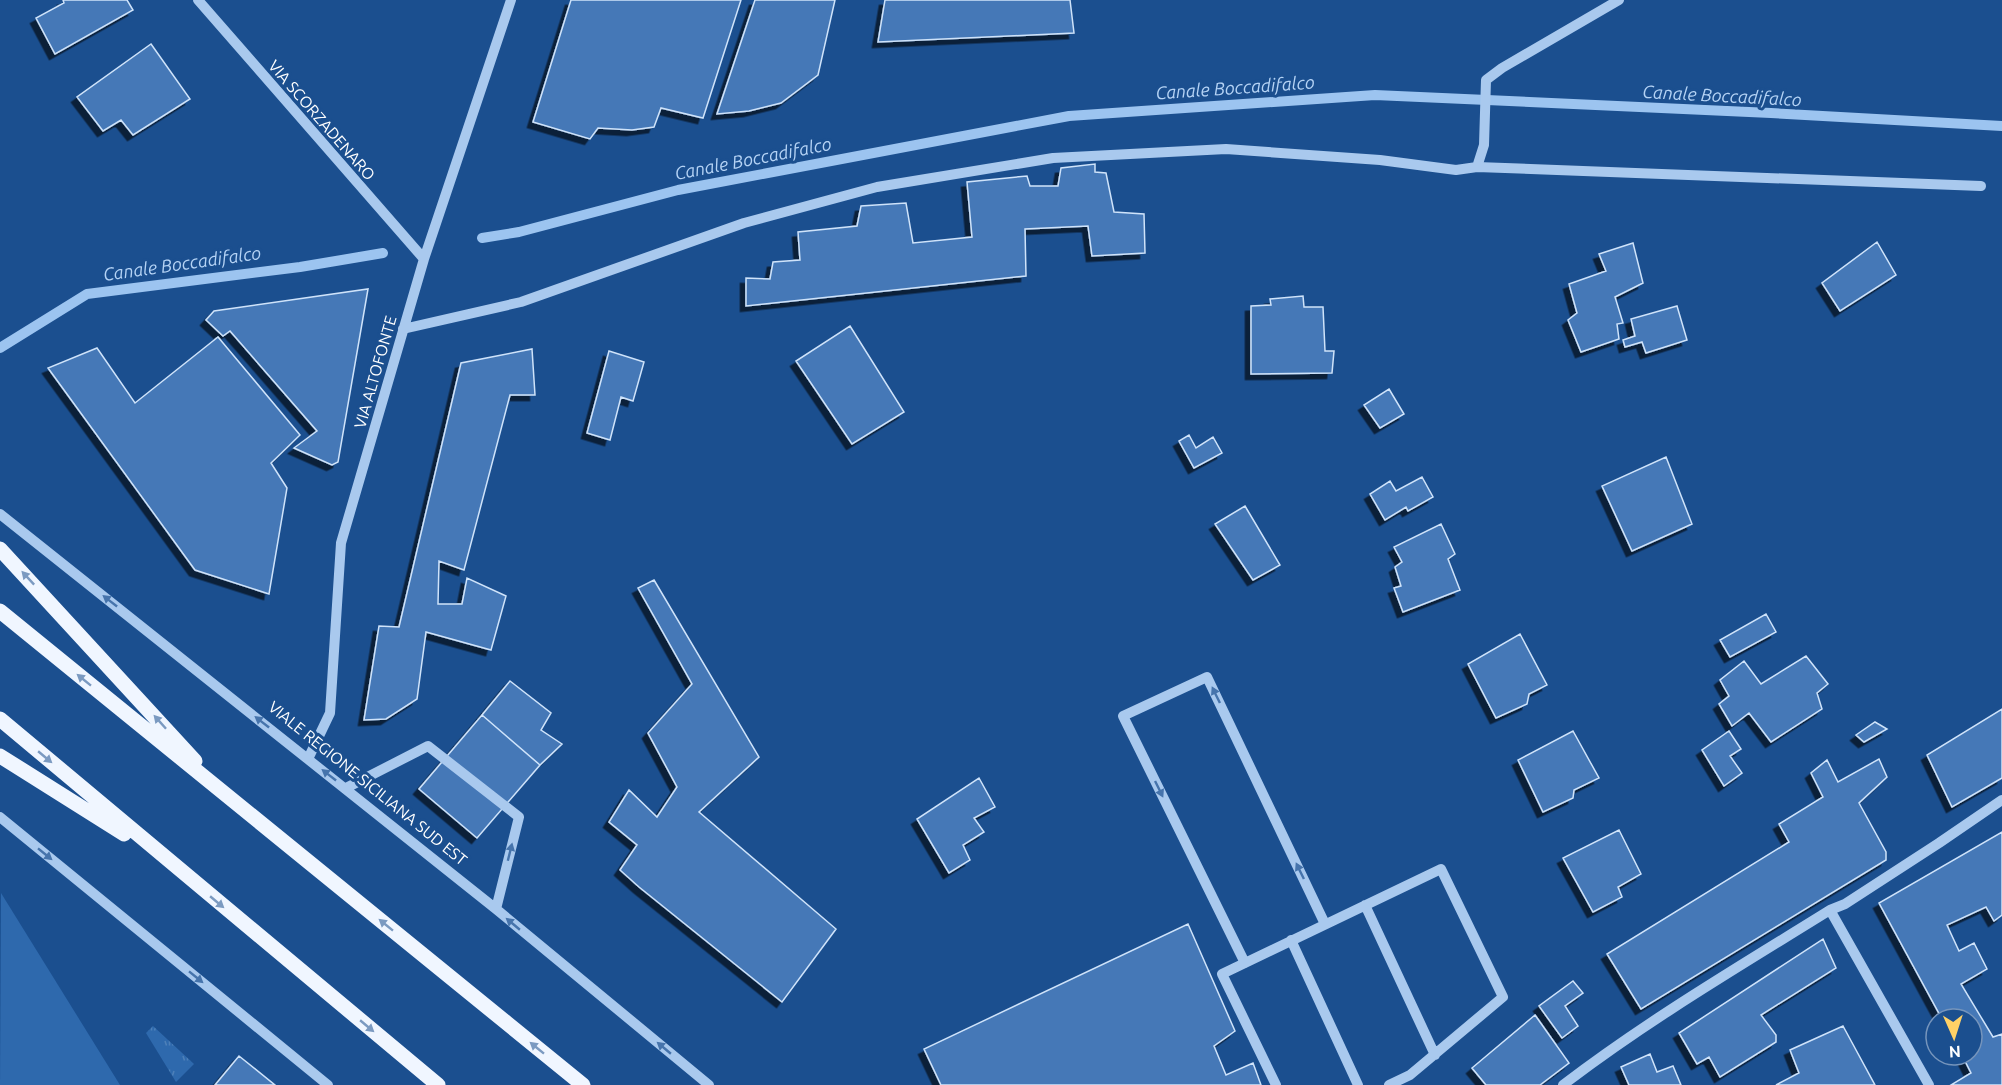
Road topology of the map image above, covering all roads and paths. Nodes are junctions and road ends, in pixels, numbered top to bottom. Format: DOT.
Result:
graph roads {
  1 [pos="198,0"];
  2 [pos="510,0"];
  3 [pos="1618,0"];
  4 [pos="1477,167"];
  5 [pos="1982,186"];
  6 [pos="424,259"];
  7 [pos="403,329"];
  8 [pos="0,514"];
  9 [pos="0,549"];
  10 [pos="0,611"];
  11 [pos="0,719"];
  12 [pos="0,756"];
  13 [pos="308,759"];
  14 [pos="346,789"];
  15 [pos="227,796"];
  16 [pos="2002,800"];
  17 [pos="0,817"];
  18 [pos="172,864"];
  19 [pos="1365,905"];
  20 [pos="496,909"];
  21 [pos="1830,910"];
  22 [pos="1325,924"];
  23 [pos="1291,940"];
  24 [pos="1245,963"];
  25 [pos="1435,1055"];
  26 [pos="328,1085"];
  27 [pos="438,1085"];
  28 [pos="583,1085"];
  29 [pos="709,1085"];
  30 [pos="1276,1085"];
  31 [pos="1358,1085"];
  32 [pos="1389,1085"];
  33 [pos="1563,1085"];
  34 [pos="1929,1085"];
  1 -- 6 [label="street, VIA SCORZADENARO"];
  2 -- 6 [label="street, VIA ALTOFONTE"];
  3 -- 4 [label="street"];
  4 -- 5 [label="street"];
  4 -- 7 [label="street"];
  6 -- 7 [label="street, VIA ALTOFONTE"];
  7 -- 13 [label="street, VIA ALTOFONTE"];
  13 -- 8 [label="street, VIALE REGIONE SICILIANA SUD EST, one-way"];
  15 -- 9 [label="main road, one-way"];
  15 -- 10 [label="main road, one-way"];
  11 -- 18 [label="main road, one-way"];
  12 -- 18 [label="main road"];
  14 -- 13 [label="street, VIALE REGIONE SICILIANA SUD EST, one-way"];
  14 -- 20 [label="street, VIALE REGIONE SICILIANA SUD EST"];
  20 -- 14 [label="street, one-way"];
  28 -- 15 [label="main road, one-way"];
  16 -- 21 [label="street"];
  17 -- 26 [label="street, one-way"];
  18 -- 27 [label="main road, one-way"];
  19 -- 22 [label="street"];
  19 -- 25 [label="street"];
  19 -- 25 [label="street"];
  29 -- 20 [label="street, VIALE REGIONE SICILIANA SUD EST, one-way"];
  21 -- 33 [label="street"];
  21 -- 34 [label="street"];
  22 -- 23 [label="street"];
  22 -- 24 [label="street, one-way"];
  23 -- 24 [label="street"];
  23 -- 31 [label="street"];
  24 -- 30 [label="street"];
  25 -- 32 [label="street"];
}
